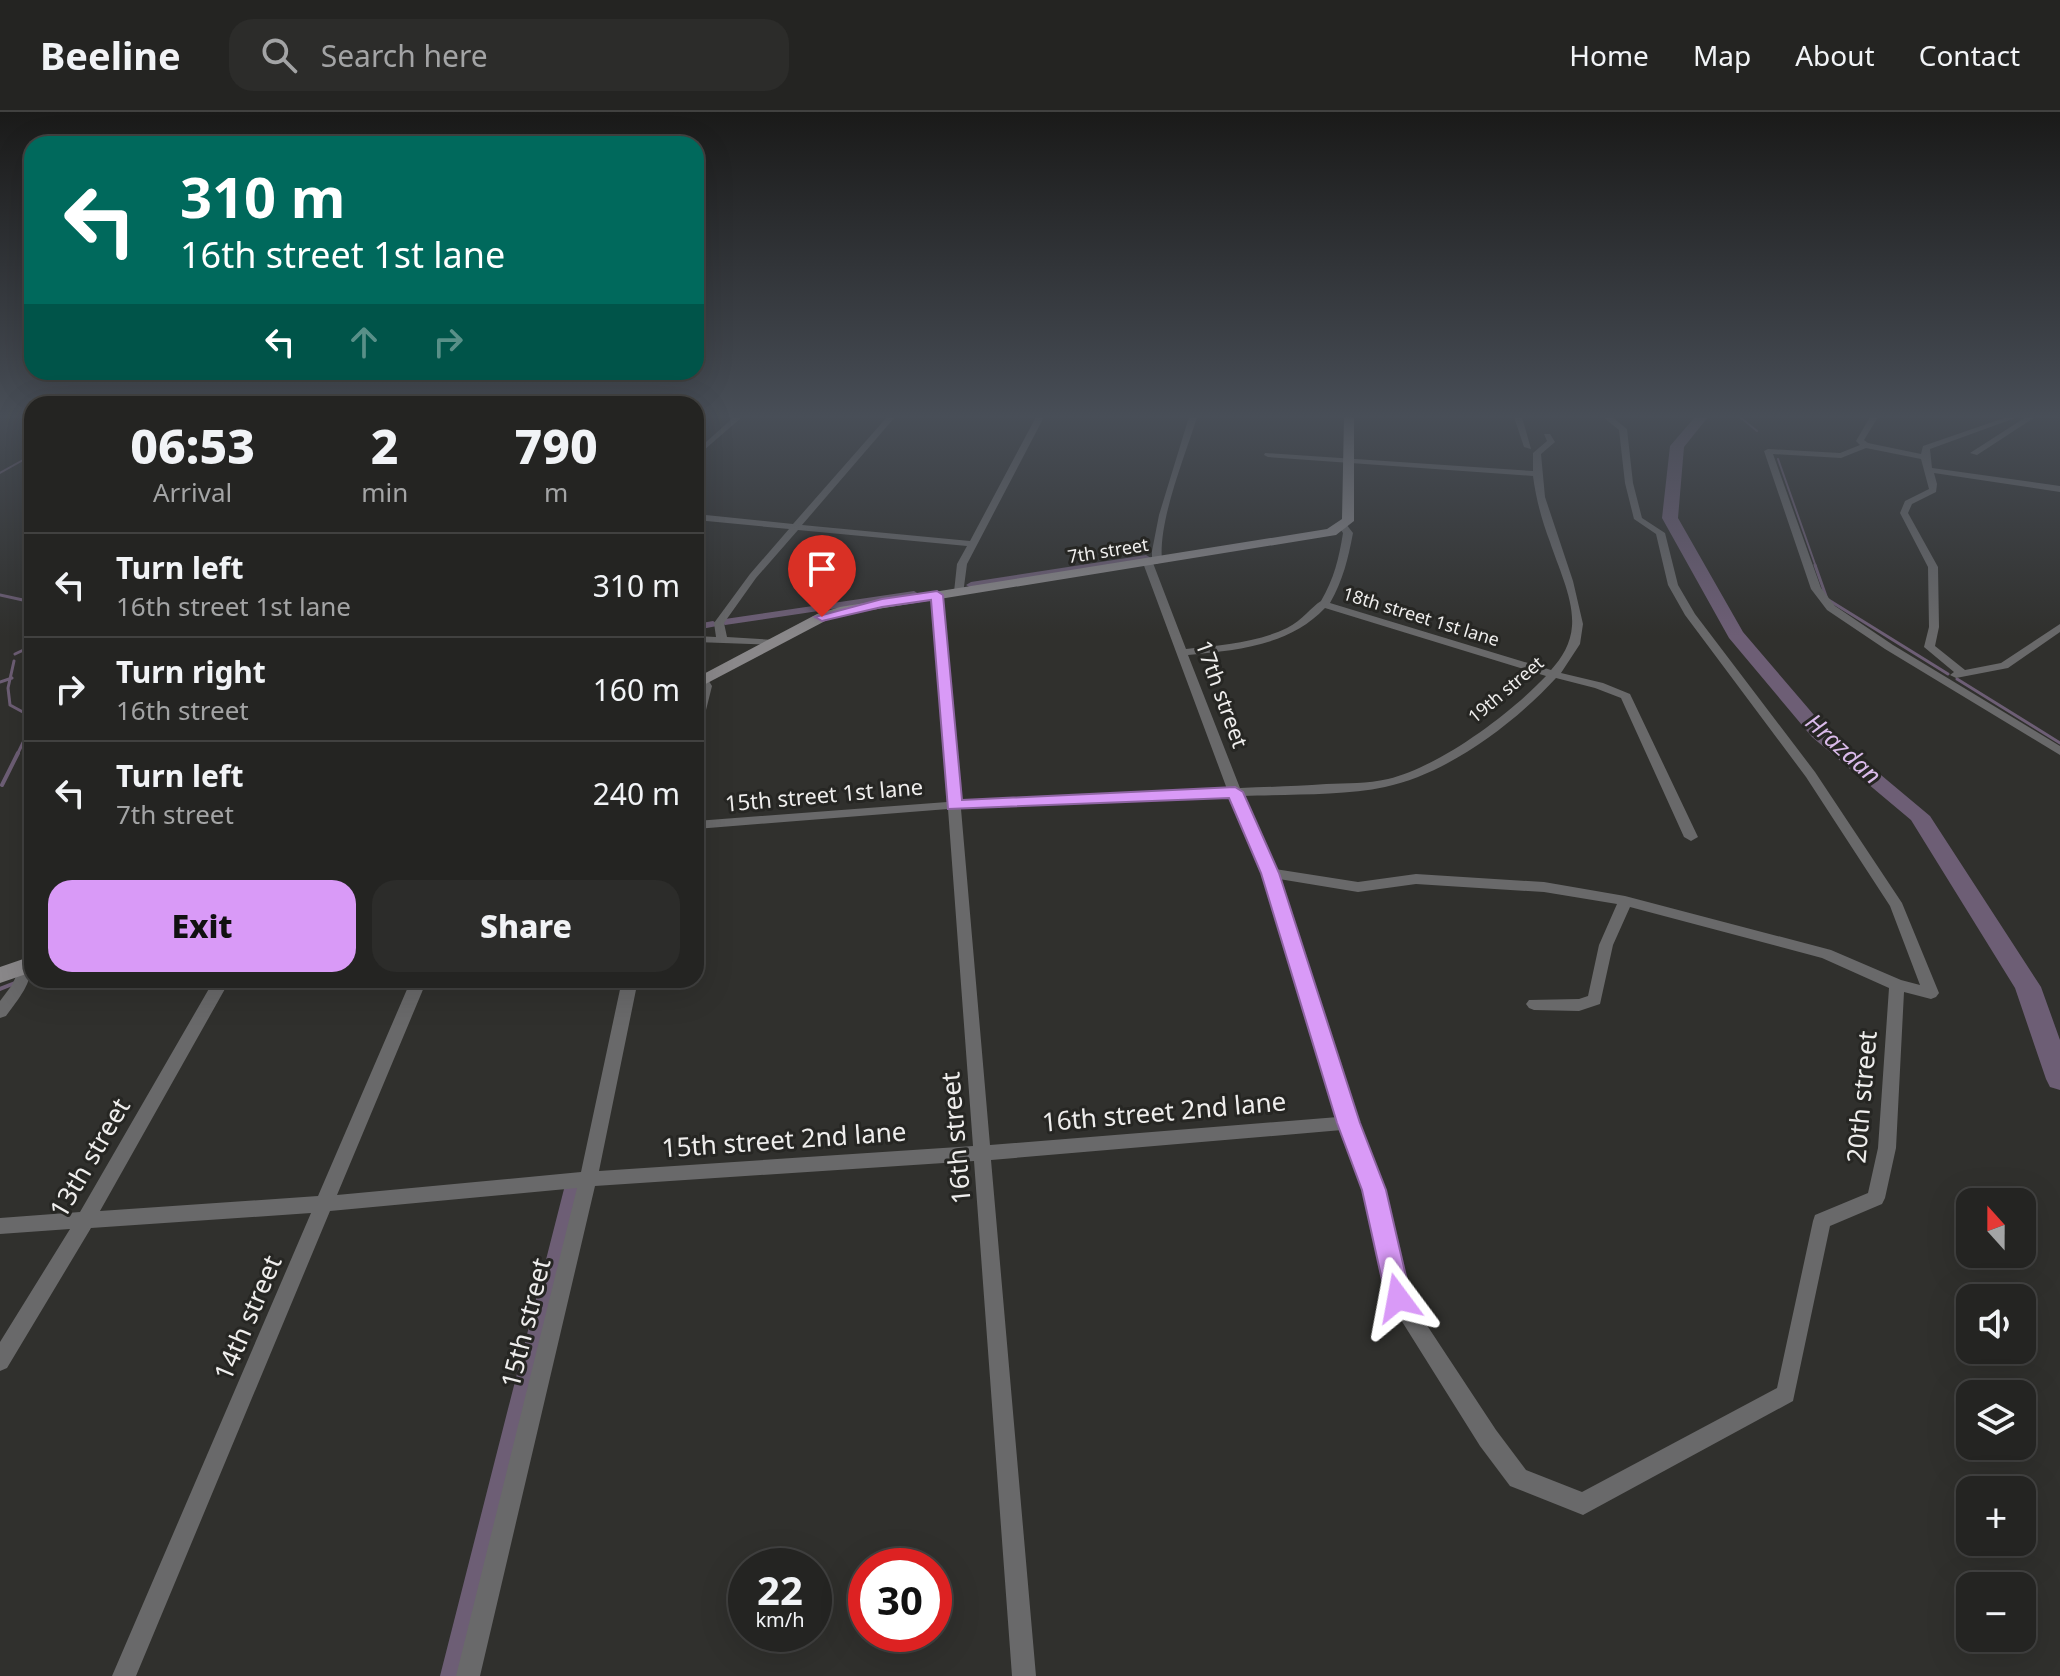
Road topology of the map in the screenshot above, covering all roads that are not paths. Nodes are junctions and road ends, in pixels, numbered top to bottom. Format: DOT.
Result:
graph roads {
  1 [pos="829,490"];
  2 [pos="1001,490"];
  3 [pos="1171,490"];
  4 [pos="1349,490"];
  5 [pos="1541,490"];
  6 [pos="1631,490"];
  7 [pos="1782,490"];
  8 [pos="1933,490"];
  9 [pos="704,518"];
  10 [pos="1343,526"];
  11 [pos="797,527"];
  12 [pos="973,544"];
  13 [pos="1153,562"];
  14 [pos="959,592"];
  15 [pos="937,595"];
  16 [pos="1321,604"];
  17 [pos="2060,627"];
  18 [pos="704,639"];
  19 [pos="722,639"];
  20 [pos="774,643"];
  21 [pos="1183,652"];
  22 [pos="1962,673"];
  23 [pos="1556,675"];
  24 [pos="1940,677"];
  25 [pos="704,680"];
  26 [pos="2060,751"];
  27 [pos="1235,792"];
  28 [pos="954,805"];
  29 [pos="704,824"];
  30 [pos="1691,837"];
  31 [pos="1270,873"];
  32 [pos="1625,901"];
  33 [pos="21,972"];
  34 [pos="1897,985"];
  35 [pos="217,988"];
  36 [pos="416,988"];
  37 [pos="628,988"];
  38 [pos="1534,1004"];
  39 [pos="0,1012"];
  40 [pos="1348,1123"];
  41 [pos="984,1153"];
  42 [pos="588,1179"];
  43 [pos="324,1204"];
  44 [pos="86,1219"];
  45 [pos="0,1226"];
  46 [pos="1398,1298"];
  47 [pos="0,1361"];
  48 [pos="124,1676"];
  49 [pos="468,1676"];
  50 [pos="1024,1676"];
  1 -- 11 [label="street"];
  2 -- 12 [label="street"];
  3 -- 13 [label="street"];
  4 -- 10 [label="main road"];
  5 -- 23 [label="street, 19th street"];
  6 -- 34 [label="street"];
  7 -- 24 [label="street"];
  8 -- 22 [label="street"];
  9 -- 11 [label="street"];
  10 -- 13 [label="main road, 7th street"];
  10 -- 16 [label="street"];
  11 -- 12 [label="street"];
  11 -- 19 [label="street"];
  12 -- 14 [label="street"];
  13 -- 14 [label="main road, 7th street"];
  13 -- 21 [label="street, 17th street"];
  14 -- 15 [label="main road, 7th street"];
  15 -- 20 [label="main road, 7th street"];
  15 -- 28 [label="street, 16th street"];
  16 -- 21 [label="street"];
  16 -- 23 [label="street, 18th street 1st lane"];
  17 -- 22 [label="street"];
  18 -- 19 [label="street"];
  19 -- 20 [label="street"];
  20 -- 25 [label="main road, 7th street"];
  21 -- 27 [label="street, 17th street"];
  22 -- 24 [label="street"];
  23 -- 27 [label="street, 19th street"];
  23 -- 30 [label="street, 18th street 1st lane"];
  24 -- 26 [label="street"];
  27 -- 28 [label="street, 19th street"];
  27 -- 31 [label="street, 17th street"];
  28 -- 29 [label="street, 15th street 1st lane"];
  28 -- 41 [label="street, 16th street"];
  31 -- 32 [label="street"];
  31 -- 40 [label="street, 17th street"];
  32 -- 34 [label="street"];
  32 -- 38 [label="street"];
  33 -- 39 [label="street"];
  34 -- 46 [label="street, 20th street"];
  35 -- 44 [label="street, 13th street"];
  36 -- 43 [label="street, 14th street"];
  37 -- 42 [label="street, 15th street"];
  40 -- 41 [label="street, 16th street 2nd lane"];
  40 -- 46 [label="street, 17th street"];
  41 -- 42 [label="street, 15th street 2nd lane"];
  41 -- 50 [label="street, 16th street"];
  42 -- 43 [label="street, 15th street 2nd lane"];
  42 -- 49 [label="street, 15th street"];
  43 -- 44 [label="street, 15th street 2nd lane"];
  43 -- 48 [label="street, 14th street"];
  44 -- 45 [label="street, 15th street 2nd lane"];
  44 -- 47 [label="street, 13th street"];
}
